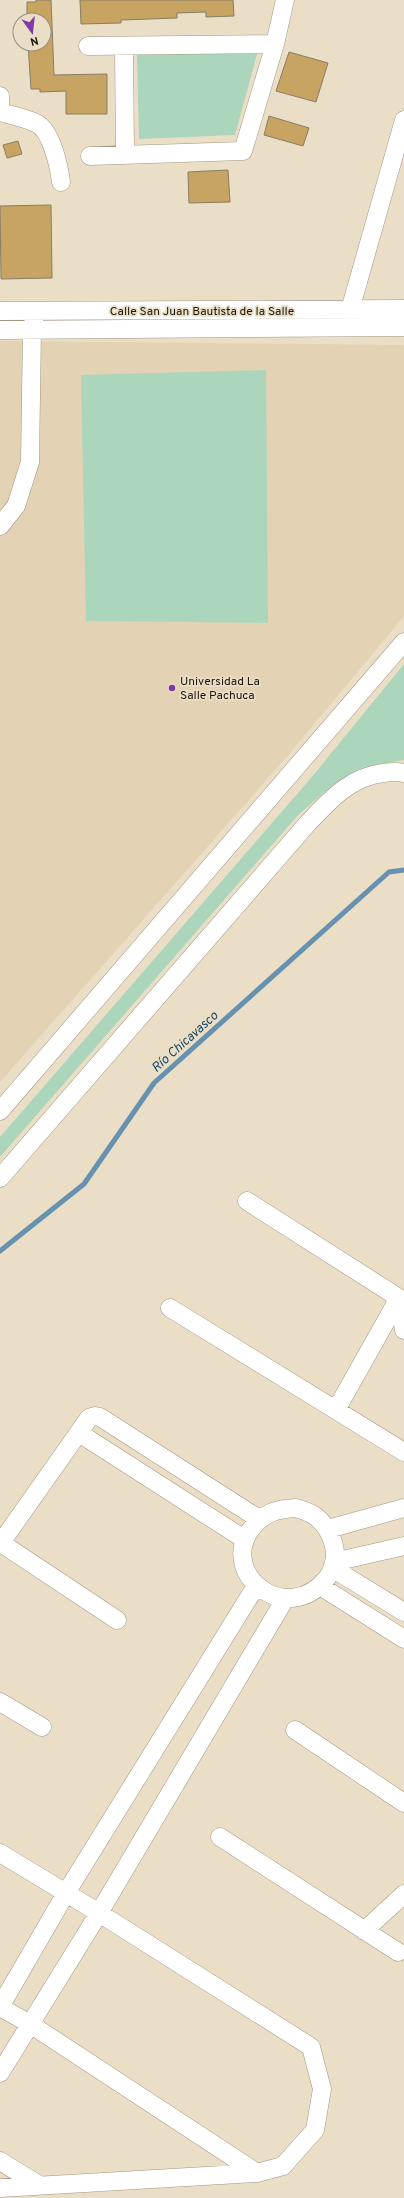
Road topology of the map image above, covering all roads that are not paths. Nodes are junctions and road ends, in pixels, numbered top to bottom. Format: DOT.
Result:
graph roads {
  1 [pos="285,0"];
  2 [pos="274,44"];
  3 [pos="88,46"];
  4 [pos="124,47"];
  5 [pos="0,96"];
  6 [pos="0,112"];
  7 [pos="404,120"];
  8 [pos="126,154"];
  9 [pos="90,156"];
  10 [pos="61,182"];
  11 [pos="404,309"];
  12 [pos="350,310"];
  13 [pos="0,311"];
  14 [pos="35,312"];
  15 [pos="404,327"];
  16 [pos="0,330"];
  17 [pos="32,330"];
  18 [pos="0,526"];
  19 [pos="404,642"];
  20 [pos="404,773"];
  21 [pos="0,1111"];
  22 [pos="0,1178"];
  23 [pos="247,1201"];
  24 [pos="399,1298"];
  25 [pos="170,1308"];
  26 [pos="404,1330"];
  27 [pos="336,1410"];
  28 [pos="79,1433"];
  29 [pos="404,1452"];
  30 [pos="404,1508"];
  31 [pos="259,1519"];
  32 [pos="328,1528"];
  33 [pos="244,1539"];
  34 [pos="0,1544"];
  35 [pos="404,1546"];
  36 [pos="333,1565"];
  37 [pos="256,1586"];
  38 [pos="320,1586"];
  39 [pos="285,1598"];
  40 [pos="404,1612"];
  41 [pos="117,1620"];
  42 [pos="404,1639"];
  43 [pos="0,1702"];
  44 [pos="42,1727"];
  45 [pos="295,1730"];
  46 [pos="404,1804"];
  47 [pos="220,1837"];
  48 [pos="0,1854"];
  49 [pos="66,1893"];
  50 [pos="404,1894"];
  51 [pos="99,1913"];
  52 [pos="364,1931"];
  53 [pos="398,1952"];
  54 [pos="0,2007"];
  55 [pos="30,2024"];
  56 [pos="0,2073"];
  57 [pos="0,2161"];
  58 [pos="256,2173"];
  59 [pos="39,2186"];
  60 [pos="0,2188"];
  1 -- 2 [label="street"];
  2 -- 4 [label="street"];
  2 -- 8 [label="street"];
  3 -- 4 [label="street"];
  4 -- 8 [label="street"];
  5 -- 6 [label="street"];
  6 -- 10 [label="street"];
  7 -- 12 [label="street"];
  8 -- 9 [label="street"];
  11 -- 12 [label="street, Calle San Juan Bautista de la Salle"];
  12 -- 14 [label="street, Calle San Juan Bautista de la Salle"];
  13 -- 14 [label="street, Calle San Juan Bautista de la Salle"];
  14 -- 17 [label="street"];
  15 -- 17 [label="street, Calle San Juan Bautista de la Salle"];
  16 -- 17 [label="street, Calle San Juan Bautista de la Salle"];
  17 -- 18 [label="street"];
  19 -- 21 [label="street"];
  20 -- 22 [label="street"];
  23 -- 24 [label="street"];
  24 -- 26 [label="street"];
  24 -- 27 [label="street"];
  25 -- 27 [label="street"];
  27 -- 29 [label="street"];
  28 -- 31 [label="street"];
  28 -- 33 [label="street"];
  28 -- 34 [label="street"];
  30 -- 32 [label="street"];
  31 -- 32 [label="street"];
  31 -- 33 [label="street"];
  32 -- 36 [label="street"];
  33 -- 37 [label="street"];
  34 -- 41 [label="street"];
  35 -- 36 [label="street"];
  36 -- 38 [label="street"];
  36 -- 40 [label="street"];
  37 -- 39 [label="street"];
  37 -- 49 [label="street"];
  38 -- 39 [label="street"];
  38 -- 42 [label="street"];
  39 -- 51 [label="street"];
  43 -- 44 [label="street"];
  45 -- 46 [label="street"];
  47 -- 52 [label="street"];
  48 -- 49 [label="street"];
  49 -- 51 [label="street"];
  49 -- 54 [label="street"];
  50 -- 52 [label="street"];
  51 -- 55 [label="street"];
  51 -- 58 [label="street"];
  52 -- 53 [label="street"];
  54 -- 55 [label="street"];
  55 -- 56 [label="street"];
  55 -- 58 [label="street"];
  57 -- 59 [label="street"];
  58 -- 59 [label="street"];
  59 -- 60 [label="street"];
}
